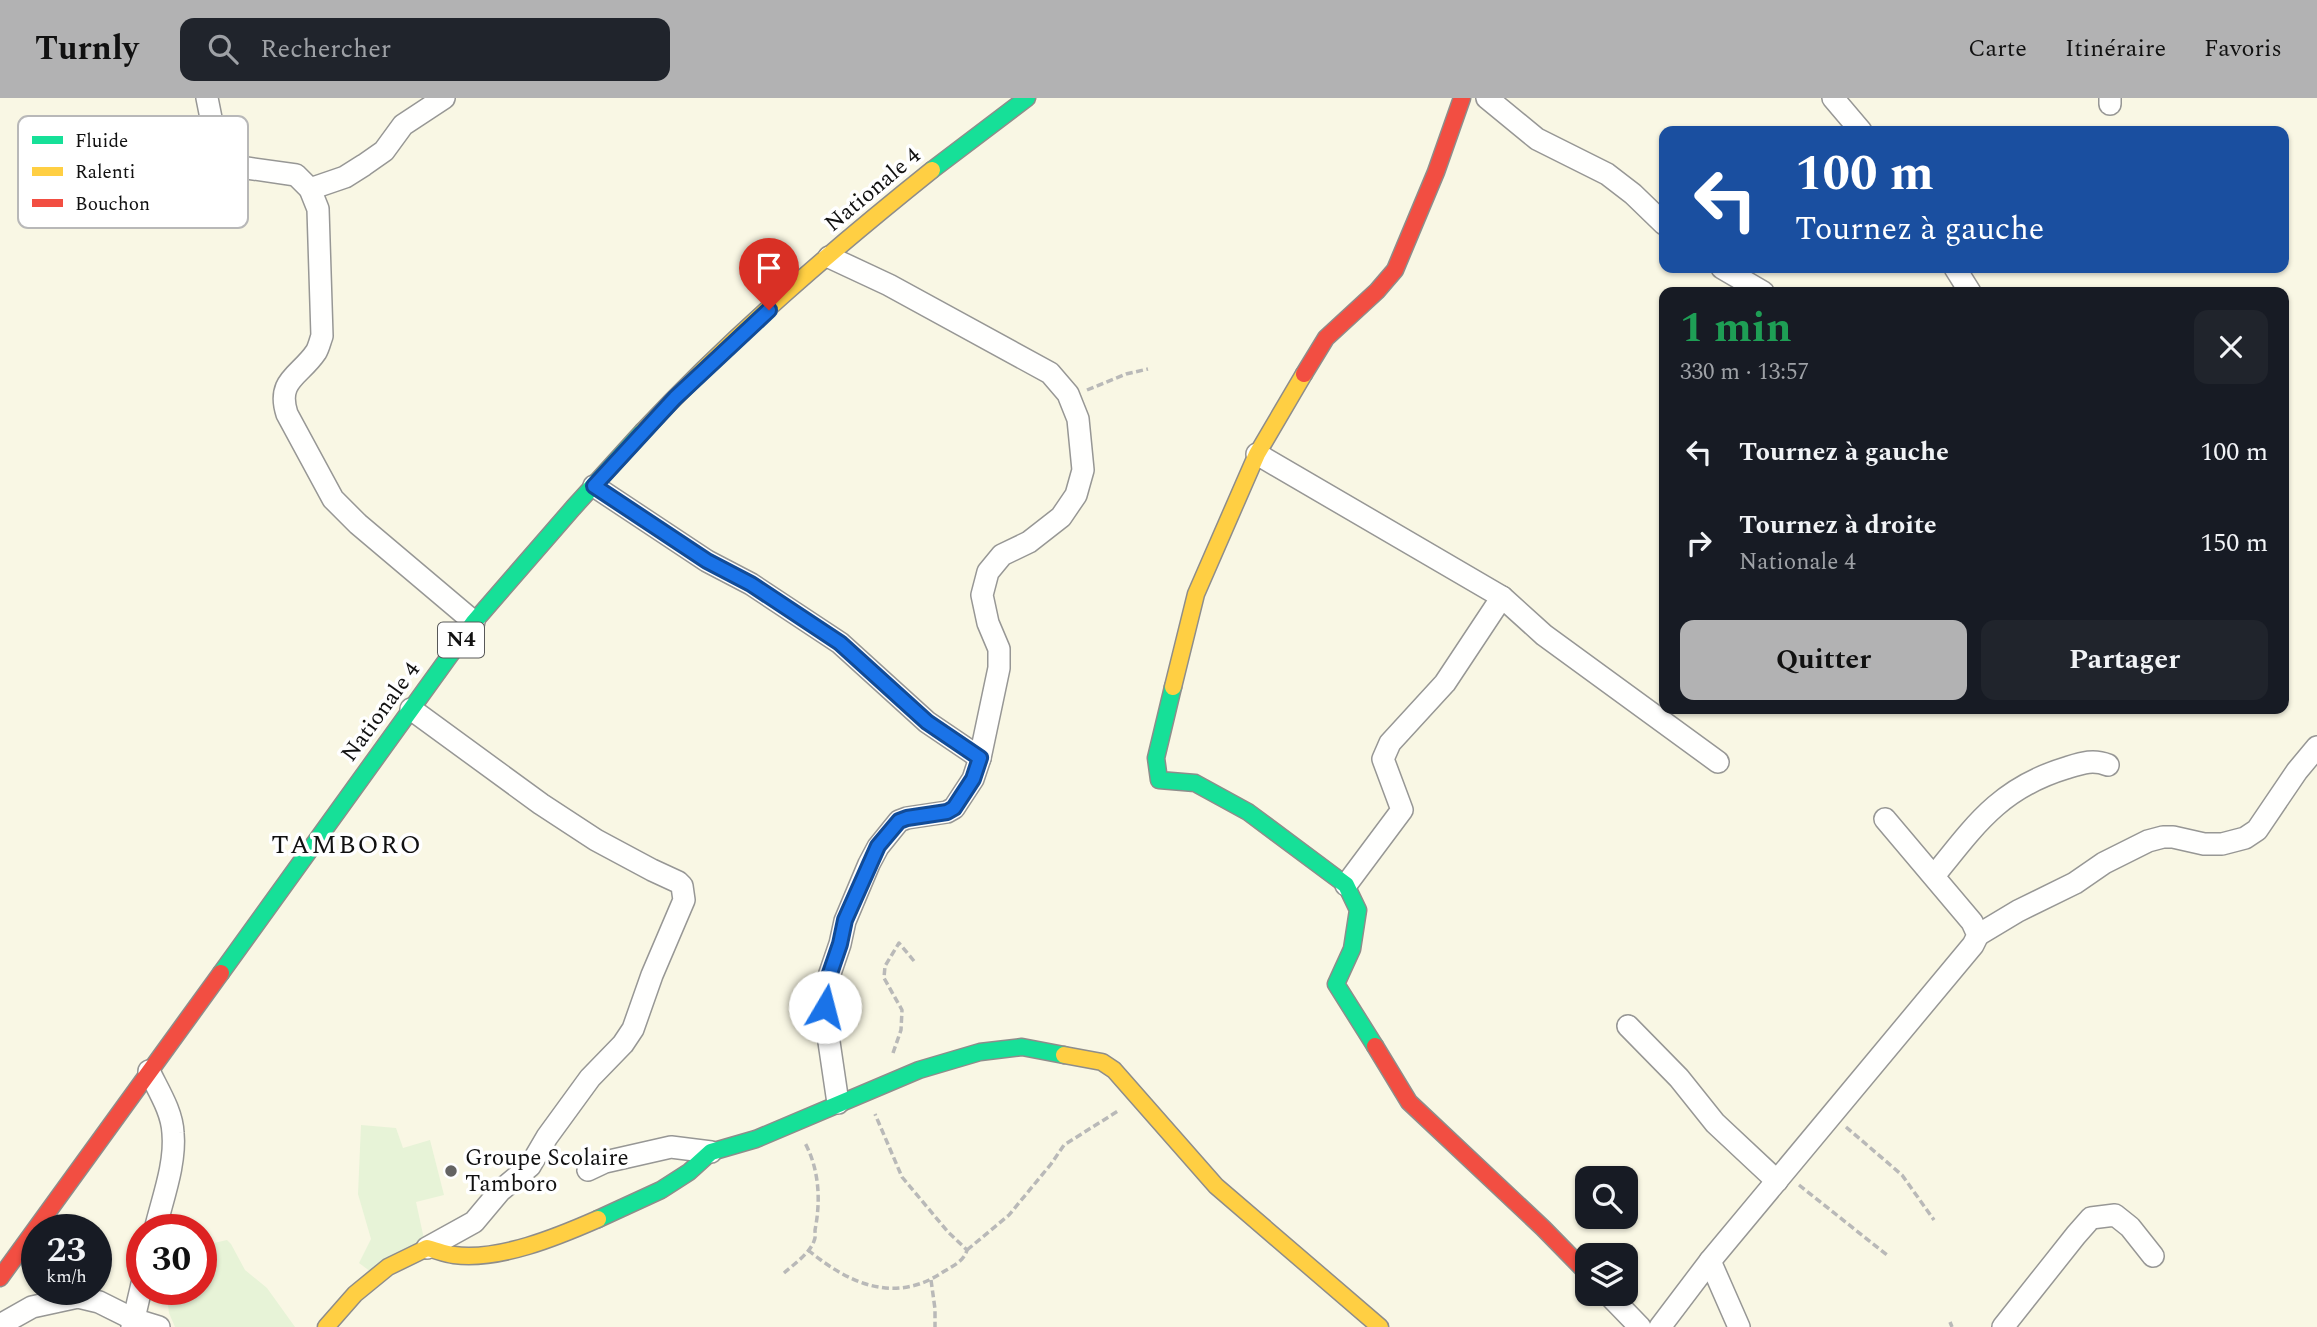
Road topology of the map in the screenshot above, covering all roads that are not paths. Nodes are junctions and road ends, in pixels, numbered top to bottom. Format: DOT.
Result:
graph roads {
  1 [pos="206,98"];
  2 [pos="444,98"];
  3 [pos="1027,98"];
  4 [pos="1462,98"];
  5 [pos="1487,98"];
  6 [pos="1833,98"];
  7 [pos="210,116"];
  8 [pos="1857,126"];
  9 [pos="248,168"];
  10 [pos="310,189"];
  11 [pos="1659,219"];
  12 [pos="829,257"];
  13 [pos="1730,273"];
  14 [pos="1754,287"];
  15 [pos="1256,454"];
  16 [pos="594,486"];
  17 [pos="1502,597"];
  18 [pos="474,622"];
  19 [pos="411,709"];
  20 [pos="2317,747"];
  21 [pos="980,758"];
  22 [pos="1718,762"];
  23 [pos="2108,765"];
  24 [pos="1885,818"];
  25 [pos="1934,876"];
  26 [pos="1346,885"];
  27 [pos="1978,935"];
  28 [pos="1628,1026"];
  29 [pos="149,1071"];
  30 [pos="838,1103"];
  31 [pos="711,1152"];
  32 [pos="588,1170"];
  33 [pos="1780,1177"];
  34 [pos="159,1214"];
  35 [pos="427,1248"];
  36 [pos="2153,1256"];
  37 [pos="1575,1261"];
  38 [pos="1710,1261"];
  39 [pos="0,1278"];
  40 [pos="137,1305"];
  41 [pos="1620,1306"];
  42 [pos="132,1323"];
  43 [pos="0,1325"];
  44 [pos="159,1327"];
  45 [pos="326,1327"];
  46 [pos="1380,1327"];
  47 [pos="1640,1327"];
  48 [pos="1660,1327"];
  49 [pos="1739,1327"];
  50 [pos="2003,1327"];
  1 -- 7 [label="street"];
  2 -- 10 [label="street"];
  3 -- 12 [label="main road, Nationale 4 / N4"];
  4 -- 15 [label="main road"];
  5 -- 11 [label="street"];
  6 -- 8 [label="street"];
  9 -- 10 [label="street"];
  10 -- 18 [label="street"];
  12 -- 16 [label="main road, Nationale 4 / N4"];
  12 -- 21 [label="street"];
  13 -- 14 [label="street"];
  15 -- 17 [label="street"];
  15 -- 26 [label="main road"];
  16 -- 18 [label="main road, Nationale 4 / N4"];
  16 -- 21 [label="street"];
  17 -- 22 [label="street"];
  17 -- 26 [label="street"];
  18 -- 19 [label="main road, Nationale 4 / N4"];
  19 -- 29 [label="main road, Nationale 4 / N4"];
  19 -- 35 [label="street"];
  20 -- 27 [label="street"];
  21 -- 30 [label="street"];
  23 -- 25 [label="street"];
  24 -- 25 [label="street"];
  25 -- 27 [label="street"];
  26 -- 37 [label="main road"];
  27 -- 33 [label="street"];
  28 -- 33 [label="street"];
  29 -- 34 [label="street"];
  29 -- 39 [label="main road, Nationale 4 / N4"];
  30 -- 31 [label="main road"];
  30 -- 46 [label="main road"];
  31 -- 32 [label="street"];
  31 -- 35 [label="main road"];
  33 -- 38 [label="street"];
  35 -- 45 [label="main road"];
  36 -- 50 [label="street"];
  38 -- 48 [label="street"];
  38 -- 49 [label="street"];
  40 -- 42 [label="street"];
  41 -- 47 [label="street"];
  42 -- 43 [label="street"];
  42 -- 44 [label="street"];
}
